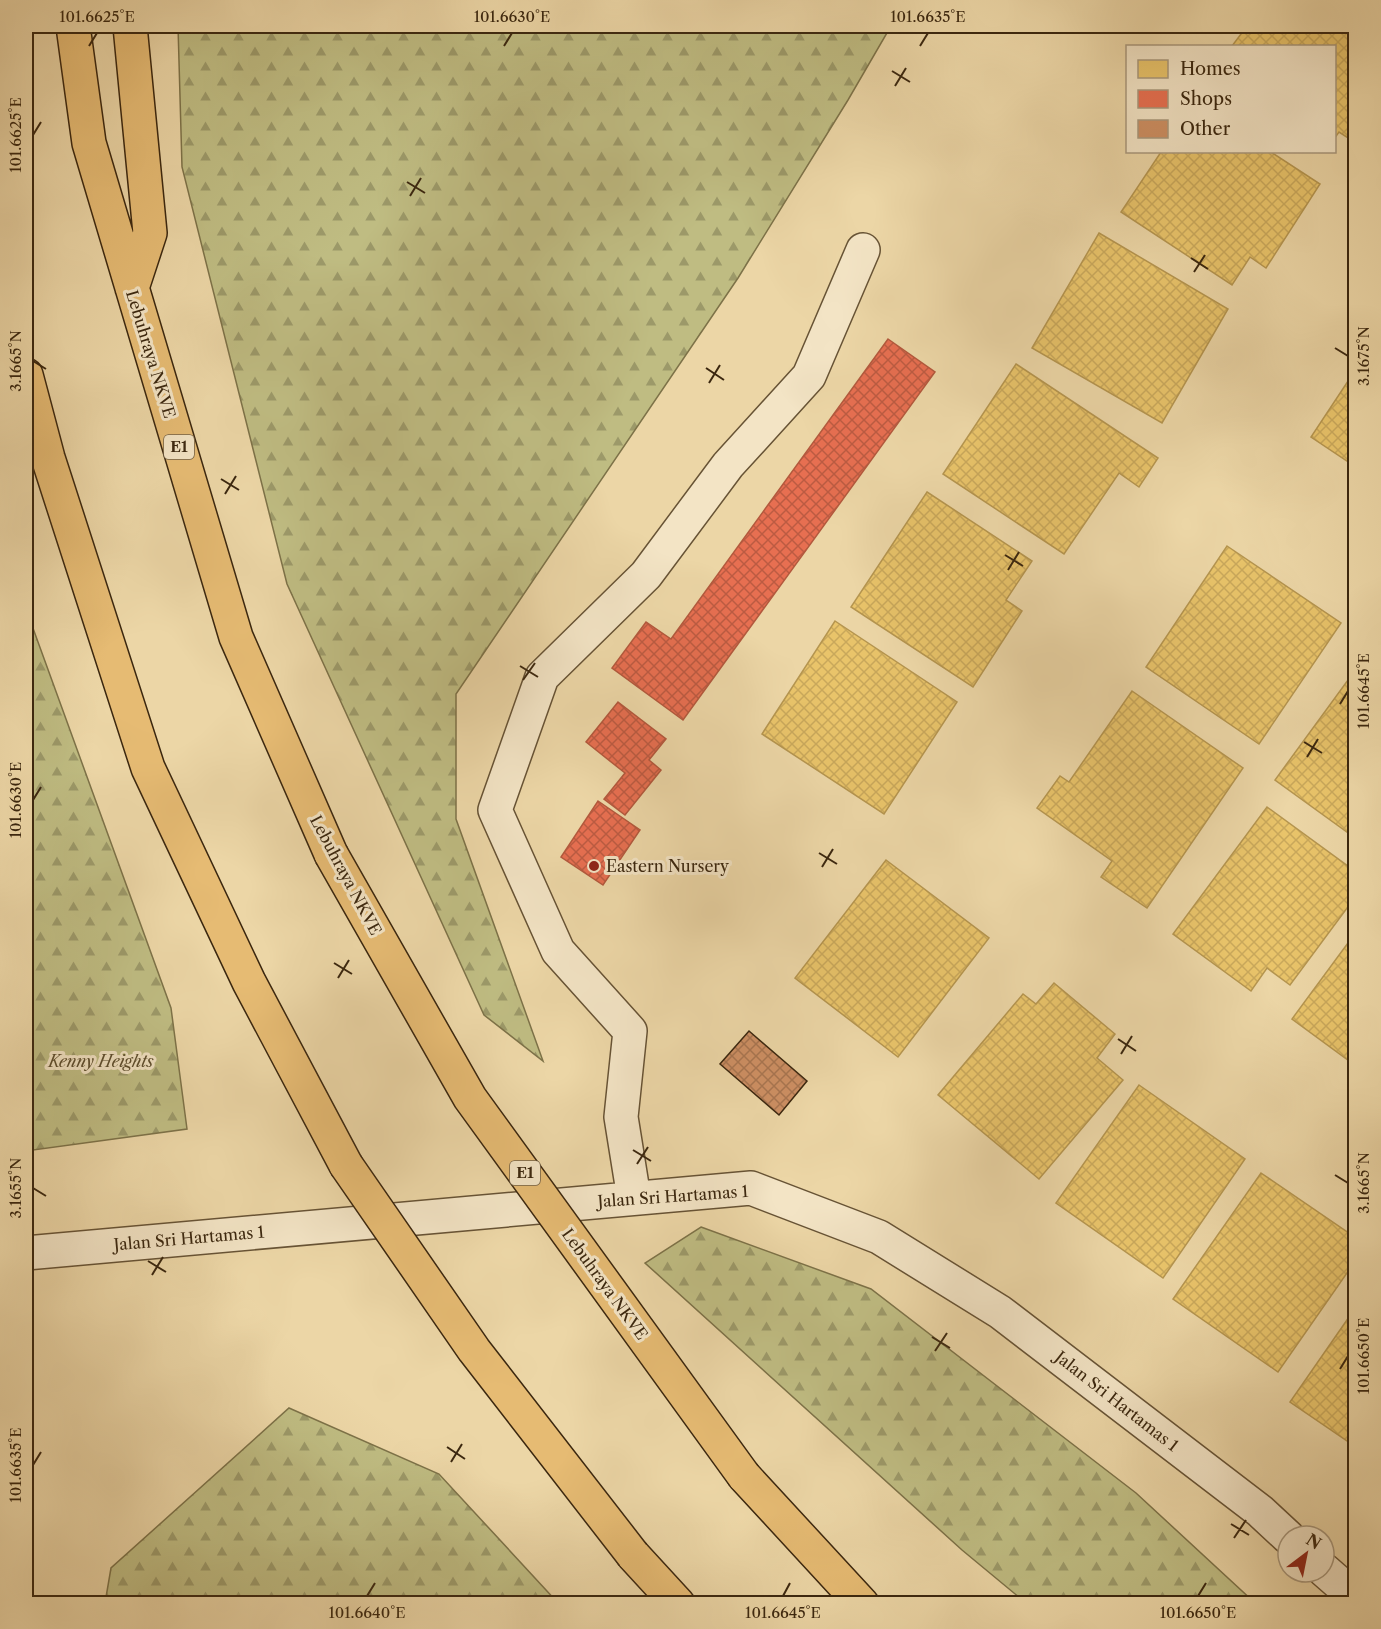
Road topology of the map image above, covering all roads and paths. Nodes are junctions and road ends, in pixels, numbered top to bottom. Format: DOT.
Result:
graph roads {
  1 [pos="73,26"];
  2 [pos="130,26"];
  3 [pos="863,250"];
  4 [pos="132,288"];
  5 [pos="26,375"];
  6 [pos="634,1198"];
  7 [pos="26,1253"];
  8 [pos="1276,1526"];
  9 [pos="1336,1580"];
  10 [pos="1356,1598"];
  11 [pos="678,1604"];
  12 [pos="862,1604"];
  1 -- 4 [label="highway, Lebuhraya NKVE / E1"];
  2 -- 4 [label="highway"];
  3 -- 6 [label="street"];
  4 -- 12 [label="highway, Lebuhraya NKVE / E1, bridge"];
  5 -- 11 [label="highway, bridge"];
  6 -- 7 [label="street, Jalan Sri Hartamas 1"];
  6 -- 8 [label="street, Jalan Sri Hartamas 1"];
  9 -- 10 [label="street"];
}
